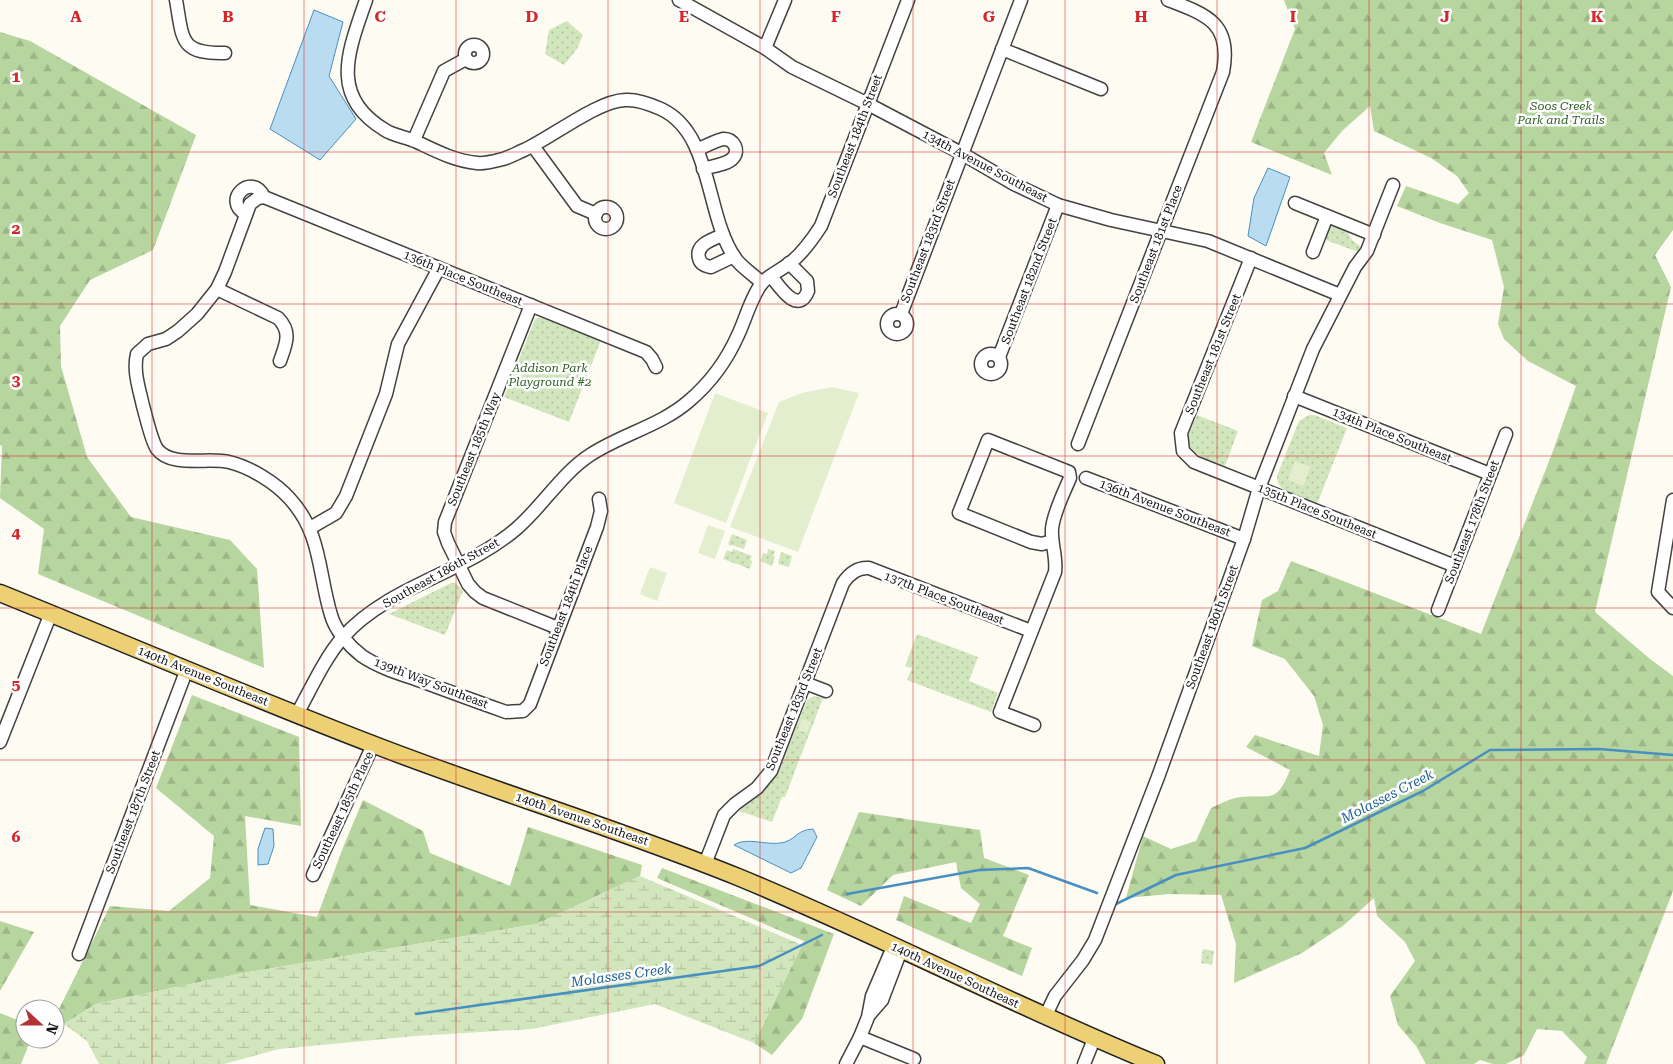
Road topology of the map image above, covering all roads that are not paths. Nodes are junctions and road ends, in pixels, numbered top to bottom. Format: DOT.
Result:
graph roads {
  1 [pos="176,0"];
  2 [pos="366,0"];
  3 [pos="679,0"];
  4 [pos="785,0"];
  5 [pos="908,0"];
  6 [pos="1021,0"];
  7 [pos="1168,0"];
  8 [pos="765,48"];
  9 [pos="1002,49"];
  10 [pos="224,53"];
  11 [pos="466,59"];
  12 [pos="1101,89"];
  13 [pos="868,104"];
  14 [pos="414,140"];
  15 [pos="533,146"];
  16 [pos="697,150"];
  17 [pos="961,153"];
  18 [pos="703,169"];
  19 [pos="1393,185"];
  20 [pos="259,199"];
  21 [pos="1295,203"];
  22 [pos="1058,205"];
  23 [pos="246,214"];
  24 [pos="596,214"];
  25 [pos="1327,216"];
  26 [pos="1161,231"];
  27 [pos="1374,234"];
  28 [pos="723,235"];
  29 [pos="1313,252"];
  30 [pos="734,256"];
  31 [pos="1251,258"];
  32 [pos="789,264"];
  33 [pos="439,268"];
  34 [pos="767,280"];
  35 [pos="217,289"];
  36 [pos="1340,295"];
  37 [pos="531,305"];
  38 [pos="901,314"];
  39 [pos="738,336"];
  40 [pos="999,357"];
  41 [pos="280,361"];
  42 [pos="656,367"];
  43 [pos="1294,396"];
  44 [pos="1506,434"];
  45 [pos="1078,444"];
  46 [pos="1183,451"];
  47 [pos="1490,474"];
  48 [pos="1086,478"];
  49 [pos="1259,488"];
  50 [pos="600,499"];
  51 [pos="1673,500"];
  52 [pos="1671,526"];
  53 [pos="310,528"];
  54 [pos="1244,539"];
  55 [pos="1052,541"];
  56 [pos="458,565"];
  57 [pos="1455,566"];
  58 [pos="857,570"];
  59 [pos="0,593"];
  60 [pos="1673,608"];
  61 [pos="1438,610"];
  62 [pos="51,613"];
  63 [pos="558,628"];
  64 [pos="1031,632"];
  65 [pos="343,637"];
  66 [pos="187,669"];
  67 [pos="805,684"];
  68 [pos="826,692"];
  69 [pos="523,710"];
  70 [pos="297,714"];
  71 [pos="1034,725"];
  72 [pos="0,742"];
  73 [pos="373,745"];
  74 [pos="705,864"];
  75 [pos="313,875"];
  76 [pos="897,948"];
  77 [pos="79,954"];
  78 [pos="1045,1017"];
  79 [pos="860,1037"];
  80 [pos="1094,1039"];
  81 [pos="914,1059"];
  82 [pos="846,1064"];
  83 [pos="1084,1064"];
  84 [pos="1156,1064"];
  1 -- 10 [label="street"];
  2 -- 14 [label="street"];
  3 -- 8 [label="street, 134th Avenue Southeast"];
  4 -- 8 [label="street"];
  5 -- 13 [label="street, Southeast 184th Street"];
  6 -- 9 [label="street, Southeast 183rd Street"];
  7 -- 26 [label="street, Southeast 181st Place"];
  8 -- 13 [label="street, 134th Avenue Southeast"];
  9 -- 12 [label="street"];
  9 -- 17 [label="street, Southeast 183rd Street"];
  11 -- 14 [label="street"];
  13 -- 17 [label="street, 134th Avenue Southeast"];
  13 -- 32 [label="street, Southeast 184th Street"];
  14 -- 15 [label="street"];
  15 -- 16 [label="street"];
  15 -- 24 [label="street"];
  16 -- 18 [label="street"];
  16 -- 18 [label="street"];
  17 -- 22 [label="street, 134th Avenue Southeast"];
  17 -- 38 [label="street, Southeast 183rd Street"];
  18 -- 28 [label="street"];
  19 -- 27 [label="street, Southeast 180th Street"];
  20 -- 23 [label="street"];
  20 -- 23 [label="street, 136th Place Southeast"];
  20 -- 33 [label="street, 136th Place Southeast"];
  21 -- 25 [label="street"];
  22 -- 26 [label="street, 134th Avenue Southeast"];
  22 -- 40 [label="street, Southeast 182nd Street"];
  23 -- 35 [label="street"];
  25 -- 27 [label="street"];
  25 -- 29 [label="street"];
  26 -- 31 [label="street, 134th Avenue Southeast"];
  26 -- 45 [label="street, Southeast 181st Place"];
  27 -- 36 [label="street, Southeast 180th Street"];
  28 -- 30 [label="street"];
  28 -- 30 [label="street"];
  30 -- 34 [label="street"];
  31 -- 36 [label="street, 134th Avenue Southeast"];
  31 -- 46 [label="street, Southeast 181st Street"];
  32 -- 34 [label="street, Southeast 184th Street"];
  32 -- 34 [label="street"];
  33 -- 37 [label="street, 136th Place Southeast"];
  33 -- 53 [label="street"];
  34 -- 39 [label="street, Southeast 184th Street"];
  35 -- 41 [label="street"];
  35 -- 53 [label="street, 139th Way Southeast"];
  36 -- 43 [label="street, Southeast 180th Street"];
  37 -- 42 [label="street, 136th Place Southeast"];
  37 -- 56 [label="street, Southeast 185th Way"];
  39 -- 56 [label="street, Southeast 186th Street"];
  43 -- 47 [label="street, 134th Place Southeast"];
  43 -- 49 [label="street, Southeast 180th Street"];
  44 -- 47 [label="street, Southeast 178th Street"];
  46 -- 49 [label="street, 135th Place Southeast"];
  47 -- 57 [label="street, Southeast 178th Street"];
  48 -- 54 [label="street, 136th Avenue Southeast"];
  49 -- 54 [label="street, Southeast 180th Street"];
  49 -- 57 [label="street, 135th Place Southeast"];
  50 -- 63 [label="street, Southeast 184th Place"];
  51 -- 52 [label="street"];
  52 -- 60 [label="street"];
  53 -- 65 [label="street, 139th Way Southeast"];
  54 -- 78 [label="street, Southeast 180th Street"];
  55 -- 55 [label="street"];
  55 -- 64 [label="street"];
  56 -- 63 [label="street, Southeast 185th Way"];
  56 -- 65 [label="street, Southeast 186th Street"];
  57 -- 61 [label="street, Southeast 178th Street"];
  58 -- 64 [label="street, 137th Place Southeast"];
  58 -- 67 [label="street, Southeast 183rd Street"];
  59 -- 62 [label="main road, 140th Avenue Southeast"];
  62 -- 66 [label="main road, 140th Avenue Southeast"];
  62 -- 72 [label="street"];
  63 -- 69 [label="street, Southeast 184th Place"];
  64 -- 71 [label="street"];
  65 -- 69 [label="street, 139th Way Southeast"];
  65 -- 70 [label="street, Southeast 186th Street"];
  66 -- 70 [label="main road, 140th Avenue Southeast"];
  66 -- 77 [label="street, Southeast 187th Street"];
  67 -- 68 [label="street"];
  67 -- 74 [label="street, Southeast 183rd Street"];
  70 -- 73 [label="main road, 140th Avenue Southeast"];
  73 -- 74 [label="main road, 140th Avenue Southeast"];
  73 -- 75 [label="street, Southeast 185th Place"];
  74 -- 76 [label="main road, 140th Avenue Southeast"];
  76 -- 78 [label="main road, 140th Avenue Southeast"];
  76 -- 79 [label="street"];
  78 -- 80 [label="main road, 140th Avenue Southeast"];
  79 -- 81 [label="street"];
  79 -- 82 [label="street"];
  80 -- 83 [label="street"];
  80 -- 84 [label="main road, 140th Avenue Southeast"];
}
